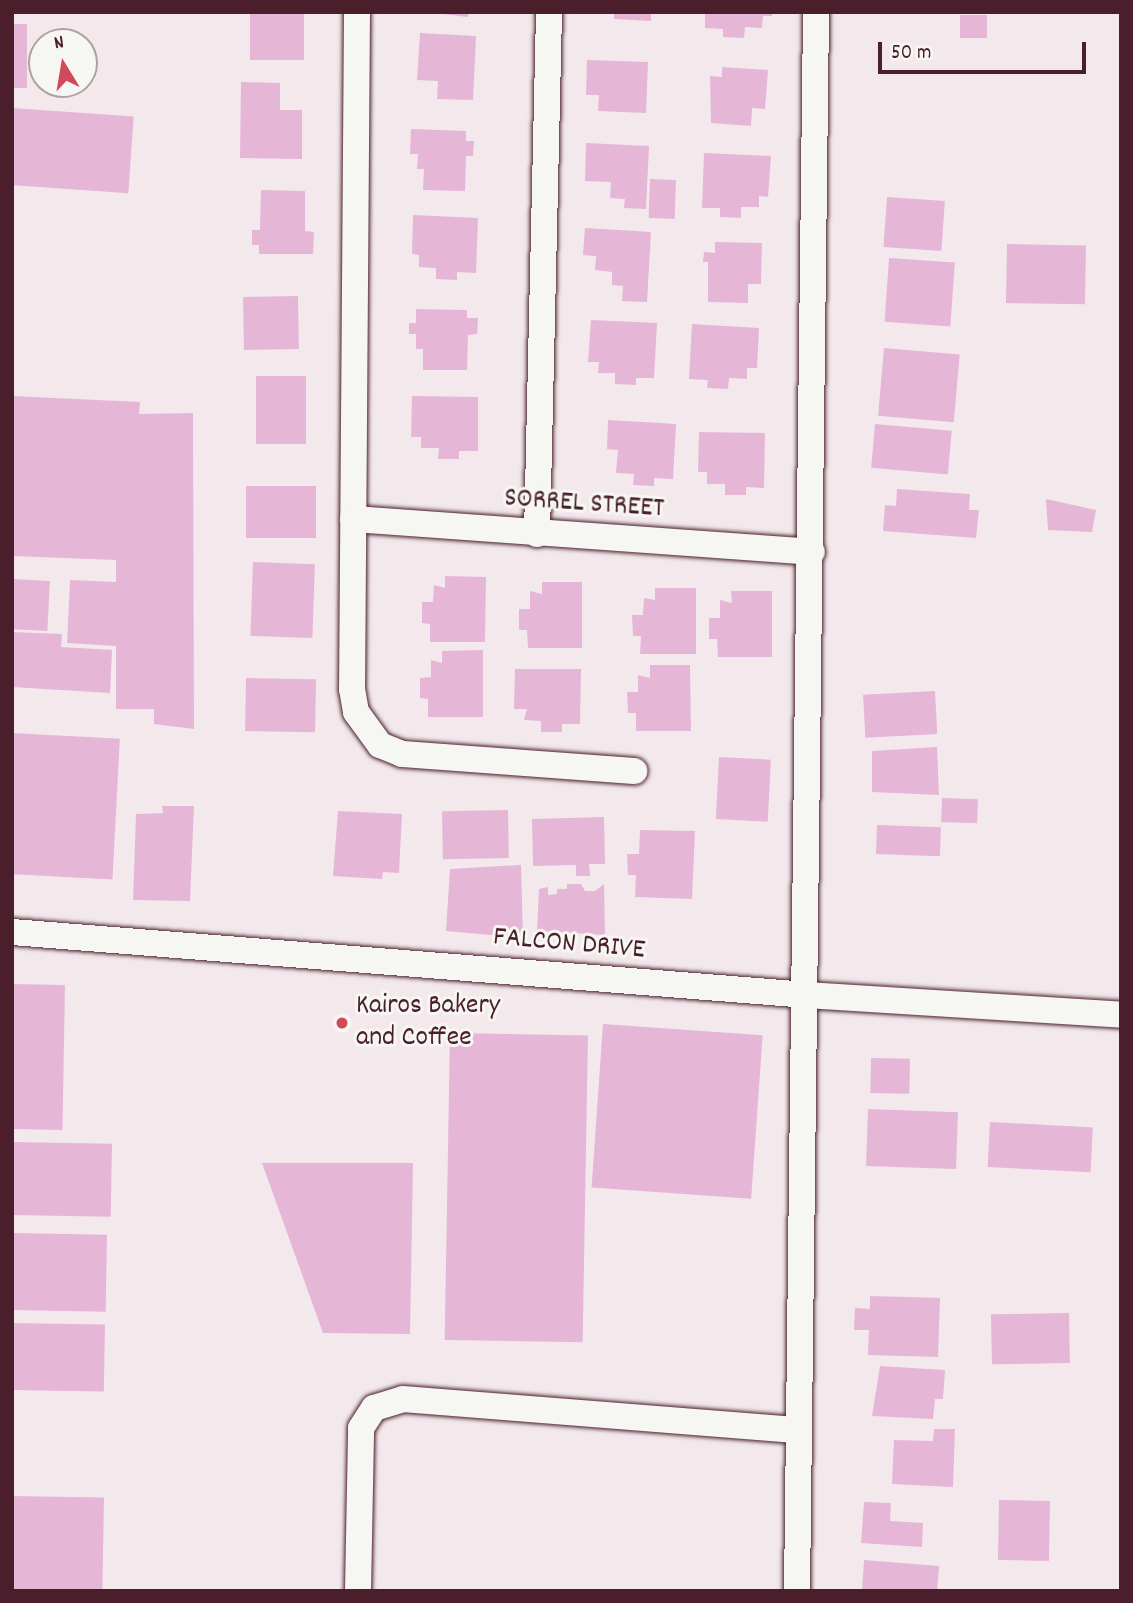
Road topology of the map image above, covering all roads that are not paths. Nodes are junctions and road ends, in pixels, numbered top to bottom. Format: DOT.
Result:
graph roads {
  1 [pos="357,12"];
  2 [pos="549,12"];
  3 [pos="816,12"];
  4 [pos="353,519"];
  5 [pos="537,534"];
  6 [pos="812,552"];
  7 [pos="635,771"];
  8 [pos="12,932"];
  9 [pos="807,995"];
  10 [pos="1121,1015"];
  11 [pos="799,1430"];
  12 [pos="358,1591"];
  13 [pos="797,1591"];
  1 -- 4 [label="street"];
  2 -- 5 [label="street"];
  3 -- 6 [label="street"];
  4 -- 5 [label="street, SORREL STREET"];
  4 -- 7 [label="street"];
  5 -- 6 [label="street, SORREL STREET"];
  6 -- 9 [label="street"];
  8 -- 9 [label="street, FALCON DRIVE"];
  9 -- 10 [label="street, FALCON DRIVE"];
  9 -- 11 [label="street"];
  11 -- 12 [label="street"];
  11 -- 13 [label="street"];
}
